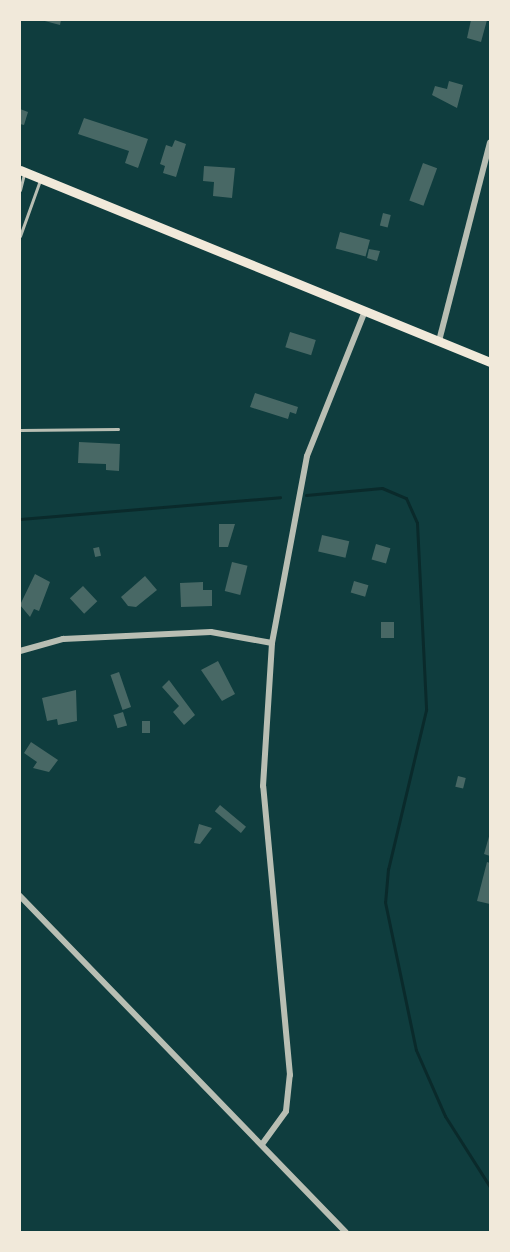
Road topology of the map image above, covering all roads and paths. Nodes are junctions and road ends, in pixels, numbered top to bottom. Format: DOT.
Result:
graph roads {
  1 [pos="490,142"];
  2 [pos="22,171"];
  3 [pos="40,178"];
  4 [pos="20,190"];
  5 [pos="20,236"];
  6 [pos="365,311"];
  7 [pos="439,341"];
  8 [pos="490,362"];
  9 [pos="118,429"];
  10 [pos="20,430"];
  11 [pos="272,643"];
  12 [pos="20,651"];
  13 [pos="20,896"];
  14 [pos="263,1143"];
  15 [pos="346,1233"];
  1 -- 7 [label="street"];
  2 -- 3 [label="main road"];
  2 -- 4 [label="lane"];
  3 -- 5 [label="lane"];
  3 -- 6 [label="main road"];
  6 -- 7 [label="main road"];
  6 -- 11 [label="street"];
  7 -- 8 [label="main road"];
  9 -- 10 [label="lane"];
  11 -- 12 [label="street"];
  11 -- 14 [label="street"];
  13 -- 14 [label="street"];
  14 -- 15 [label="street"];
}
